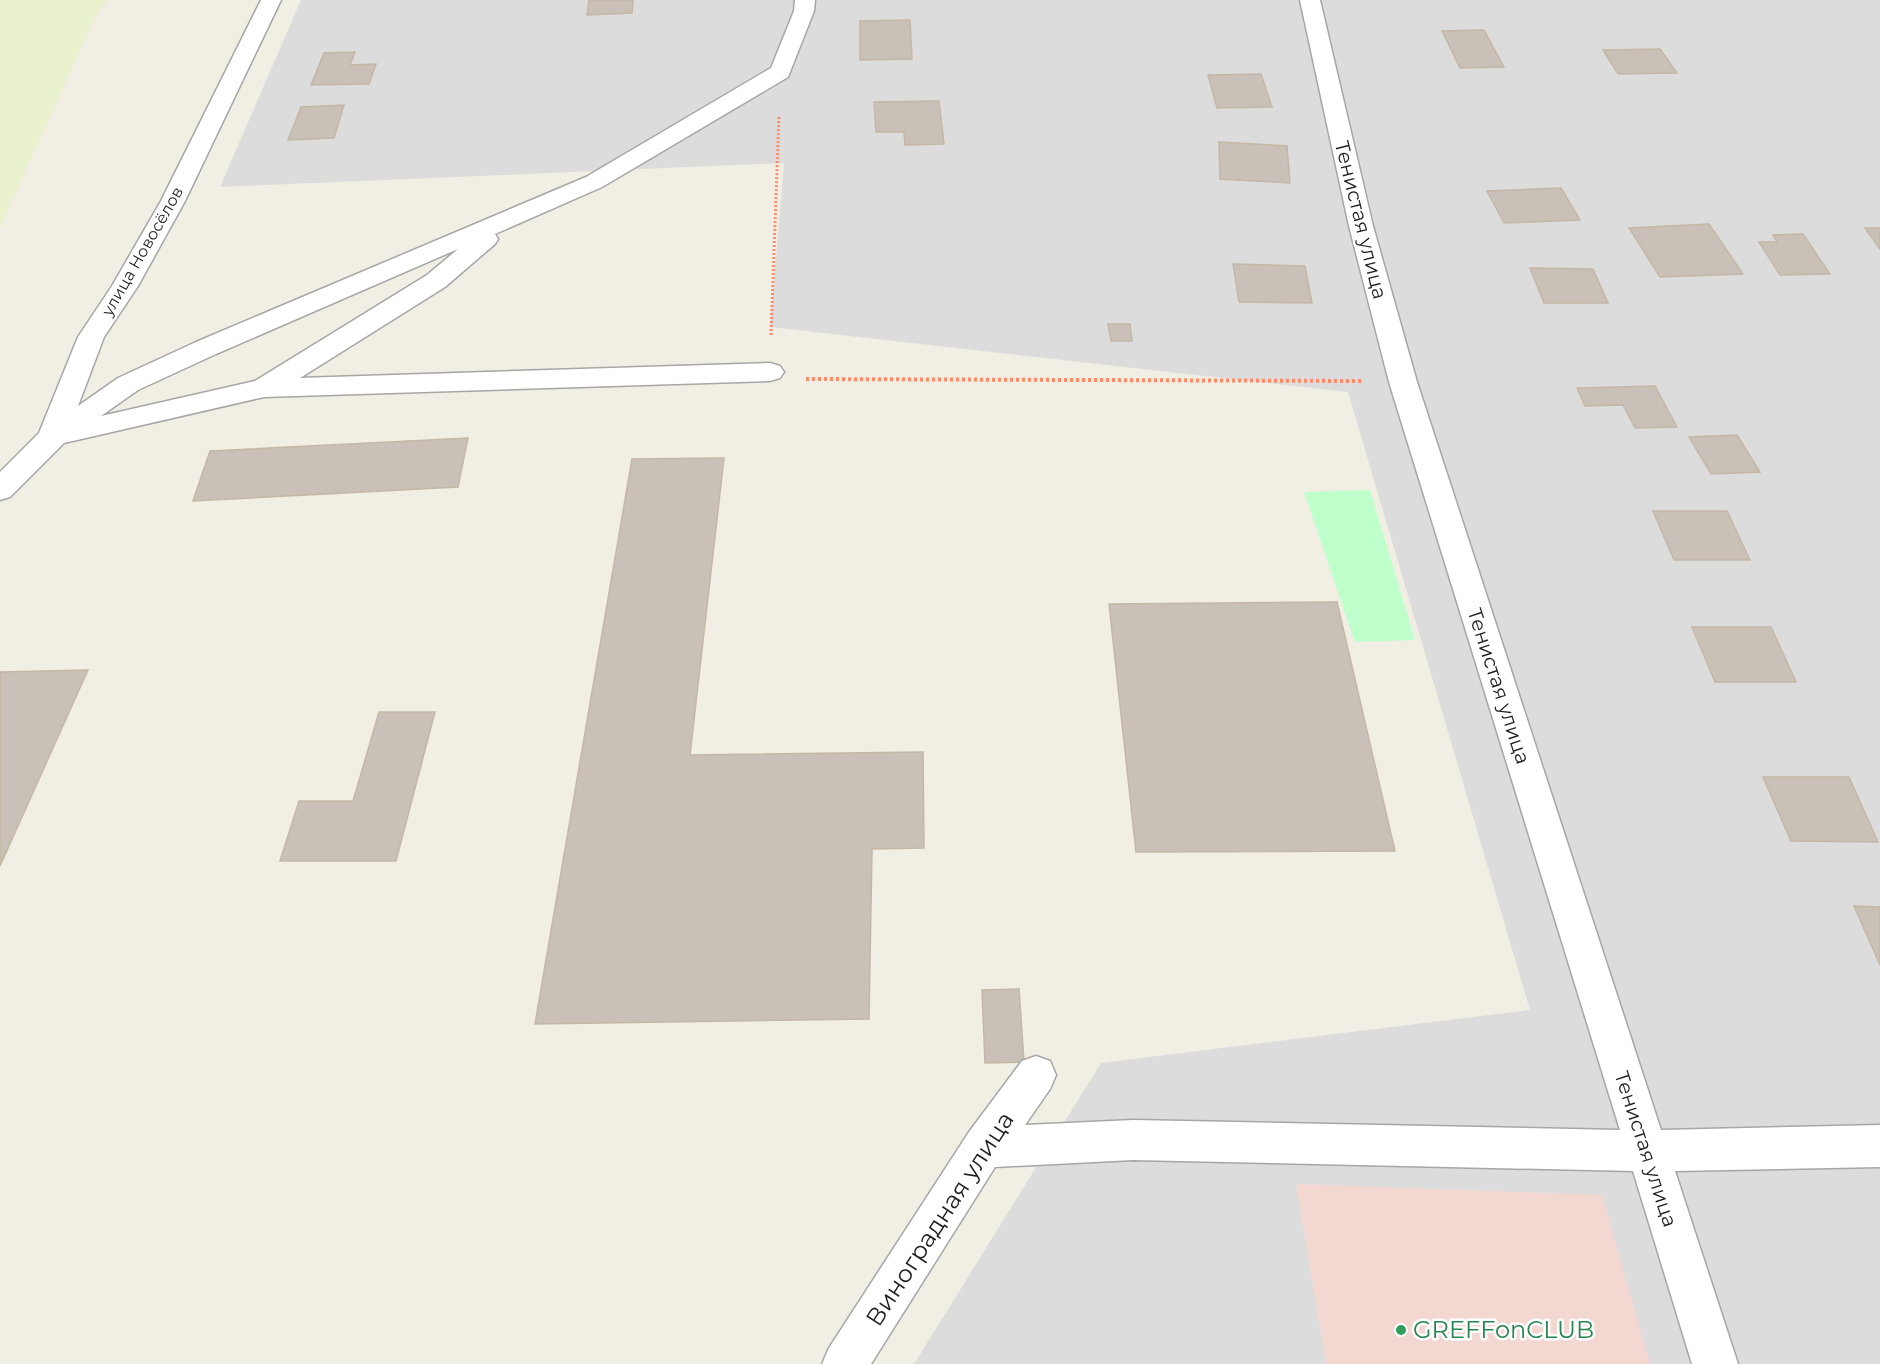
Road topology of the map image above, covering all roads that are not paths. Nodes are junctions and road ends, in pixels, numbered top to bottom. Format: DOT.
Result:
graph roads {
  1 [pos="271,0"];
  2 [pos="805,0"];
  3 [pos="1310,0"];
  4 [pos="511,218"];
  5 [pos="770,372"];
  6 [pos="264,388"];
  7 [pos="51,438"];
  8 [pos="0,490"];
  9 [pos="1036,1075"];
  10 [pos="1880,1146"];
  11 [pos="984,1147"];
  12 [pos="1647,1151"];
  13 [pos="845,1364"];
  14 [pos="1715,1364"];
  1 -- 7 [label="street, улица Новосёлов"];
  2 -- 4 [label="street"];
  3 -- 12 [label="street, Тенистая улица"];
  4 -- 6 [label="street"];
  4 -- 7 [label="street"];
  5 -- 6 [label="street"];
  6 -- 7 [label="street"];
  7 -- 8 [label="street, улица Новосёлов"];
  9 -- 11 [label="street, Виноградная улица"];
  10 -- 12 [label="street"];
  11 -- 12 [label="street"];
  11 -- 13 [label="street, Виноградная улица"];
  12 -- 14 [label="street, Тенистая улица"];
}
